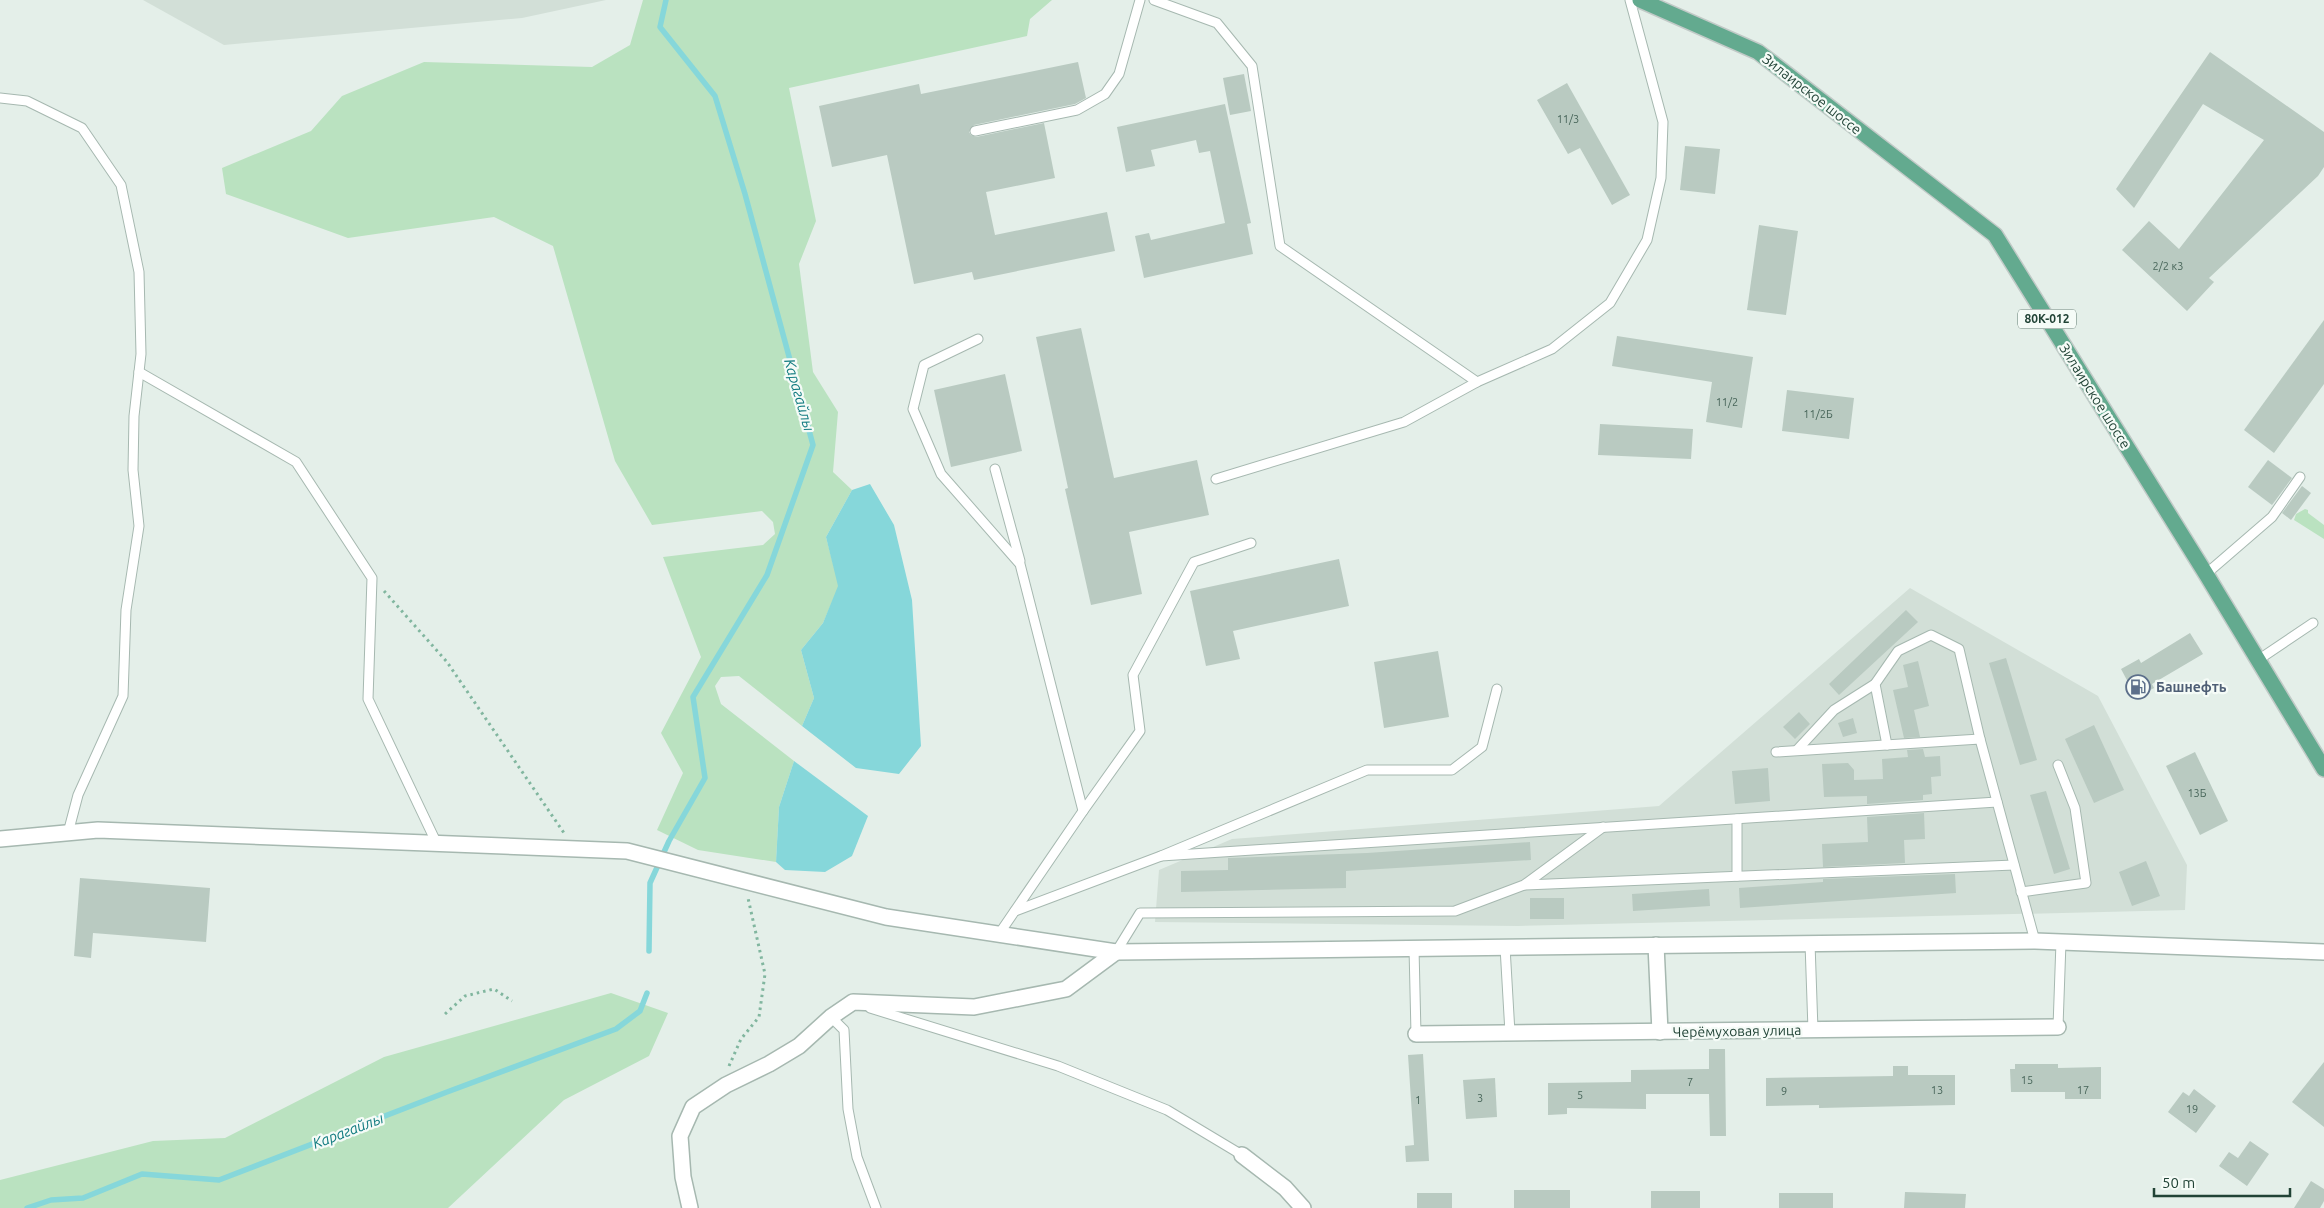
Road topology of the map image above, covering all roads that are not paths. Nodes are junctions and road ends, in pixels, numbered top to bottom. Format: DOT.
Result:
graph roads {
  1 [pos="1140,0"];
  2 [pos="1154,0"];
  3 [pos="1630,0"];
  4 [pos="1640,0"];
  5 [pos="0,98"];
  6 [pos="975,131"];
  7 [pos="978,339"];
  8 [pos="139,372"];
  9 [pos="1477,382"];
  10 [pos="995,469"];
  11 [pos="2300,477"];
  12 [pos="1216,479"];
  13 [pos="1251,543"];
  14 [pos="1020,564"];
  15 [pos="2206,574"];
  16 [pos="2313,623"];
  17 [pos="2258,660"];
  18 [pos="1875,684"];
  19 [pos="1497,689"];
  20 [pos="1980,739"];
  21 [pos="1887,745"];
  22 [pos="1797,750"];
  23 [pos="1776,752"];
  24 [pos="2058,765"];
  25 [pos="2324,768"];
  26 [pos="1997,802"];
  27 [pos="1083,811"];
  28 [pos="1738,819"];
  29 [pos="1603,828"];
  30 [pos="68,833"];
  31 [pos="0,839"];
  32 [pos="437,844"];
  33 [pos="1162,856"];
  34 [pos="2014,865"];
  35 [pos="1738,876"];
  36 [pos="1524,885"];
  37 [pos="2021,892"];
  38 [pos="1015,910"];
  39 [pos="999,934"];
  40 [pos="2035,941"];
  41 [pos="2061,942"];
  42 [pos="1810,943"];
  43 [pos="1656,945"];
  44 [pos="1505,947"];
  45 [pos="1414,948"];
  46 [pos="1116,952"];
  47 [pos="2324,952"];
  48 [pos="853,1002"];
  49 [pos="831,1017"];
  50 [pos="2058,1028"];
  51 [pos="1813,1030"];
  52 [pos="1660,1032"];
  53 [pos="1510,1033"];
  54 [pos="1416,1034"];
  55 [pos="1242,1155"];
  56 [pos="690,1208"];
  57 [pos="876,1208"];
  58 [pos="1304,1208"];
  1 -- 6 [label="lane"];
  2 -- 9 [label="lane"];
  3 -- 9 [label="lane"];
  4 -- 15 [label="main road, Зилаирское шоссе / 80К-012"];
  5 -- 8 [label="lane"];
  7 -- 14 [label="lane"];
  8 -- 30 [label="lane"];
  8 -- 32 [label="lane"];
  9 -- 12 [label="lane"];
  10 -- 14 [label="lane"];
  11 -- 15 [label="lane"];
  13 -- 27 [label="lane"];
  14 -- 27 [label="lane"];
  15 -- 17 [label="main road, Зилаирское шоссе / 80К-012"];
  16 -- 17 [label="lane"];
  17 -- 25 [label="main road, Зилаирское шоссе / 80К-012"];
  18 -- 20 [label="lane"];
  18 -- 21 [label="lane"];
  18 -- 22 [label="lane"];
  19 -- 33 [label="lane"];
  20 -- 21 [label="lane"];
  20 -- 26 [label="lane"];
  21 -- 22 [label="lane"];
  22 -- 23 [label="lane"];
  24 -- 37 [label="lane"];
  26 -- 28 [label="lane"];
  26 -- 34 [label="lane"];
  27 -- 38 [label="lane"];
  28 -- 29 [label="lane"];
  28 -- 35 [label="lane"];
  29 -- 33 [label="lane"];
  29 -- 36 [label="lane"];
  30 -- 31 [label="street"];
  30 -- 32 [label="street"];
  32 -- 39 [label="street"];
  33 -- 38 [label="lane"];
  34 -- 35 [label="lane"];
  34 -- 37 [label="lane"];
  35 -- 36 [label="lane"];
  36 -- 46 [label="lane"];
  37 -- 40 [label="lane"];
  38 -- 39 [label="lane"];
  39 -- 46 [label="street"];
  40 -- 41 [label="street"];
  40 -- 42 [label="street"];
  41 -- 47 [label="street"];
  41 -- 50 [label="lane"];
  42 -- 43 [label="street"];
  42 -- 51 [label="lane"];
  43 -- 44 [label="street"];
  43 -- 52 [label="street"];
  44 -- 45 [label="street"];
  44 -- 53 [label="lane"];
  45 -- 46 [label="street"];
  45 -- 54 [label="lane"];
  46 -- 48 [label="street"];
  48 -- 49 [label="street"];
  48 -- 55 [label="lane"];
  49 -- 56 [label="street"];
  49 -- 57 [label="lane"];
  50 -- 51 [label="street, Черёмуховая улица"];
  51 -- 52 [label="street, Черёмуховая улица"];
  52 -- 53 [label="street, Черёмуховая улица"];
  53 -- 54 [label="street, Черёмуховая улица"];
  55 -- 58 [label="street"];
}
